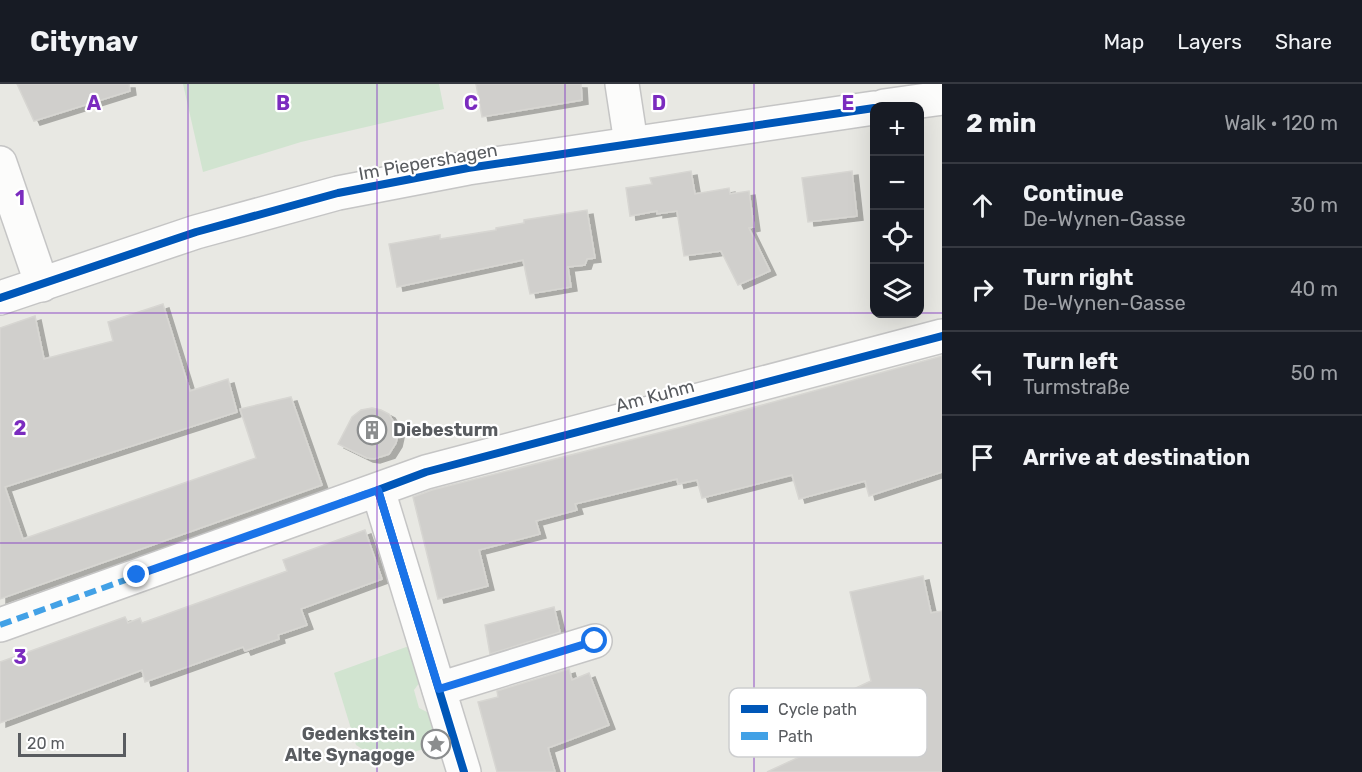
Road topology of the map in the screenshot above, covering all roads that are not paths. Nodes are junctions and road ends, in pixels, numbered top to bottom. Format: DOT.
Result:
graph roads {
  1 [pos="622,84"];
  2 [pos="942,99"];
  3 [pos="917,102"];
  4 [pos="870,109"];
  5 [pos="631,143"];
  6 [pos="0,164"];
  7 [pos="42,285"];
  8 [pos="0,298"];
  9 [pos="942,336"];
  10 [pos="378,490"];
  11 [pos="0,624"];
  12 [pos="595,641"];
  13 [pos="439,689"];
  14 [pos="464,772"];
  1 -- 5 [label="street"];
  2 -- 3 [label="street"];
  4 -- 5 [label="street, Im Piepershagen"];
  5 -- 7 [label="street, Im Piepershagen"];
  6 -- 7 [label="street"];
  7 -- 8 [label="street, Im Piepershagen"];
  9 -- 10 [label="street, Am Kuhm"];
  10 -- 11 [label="street, Am Kuhm"];
  10 -- 13 [label="street"];
  12 -- 13 [label="street"];
  13 -- 14 [label="street"];
}
